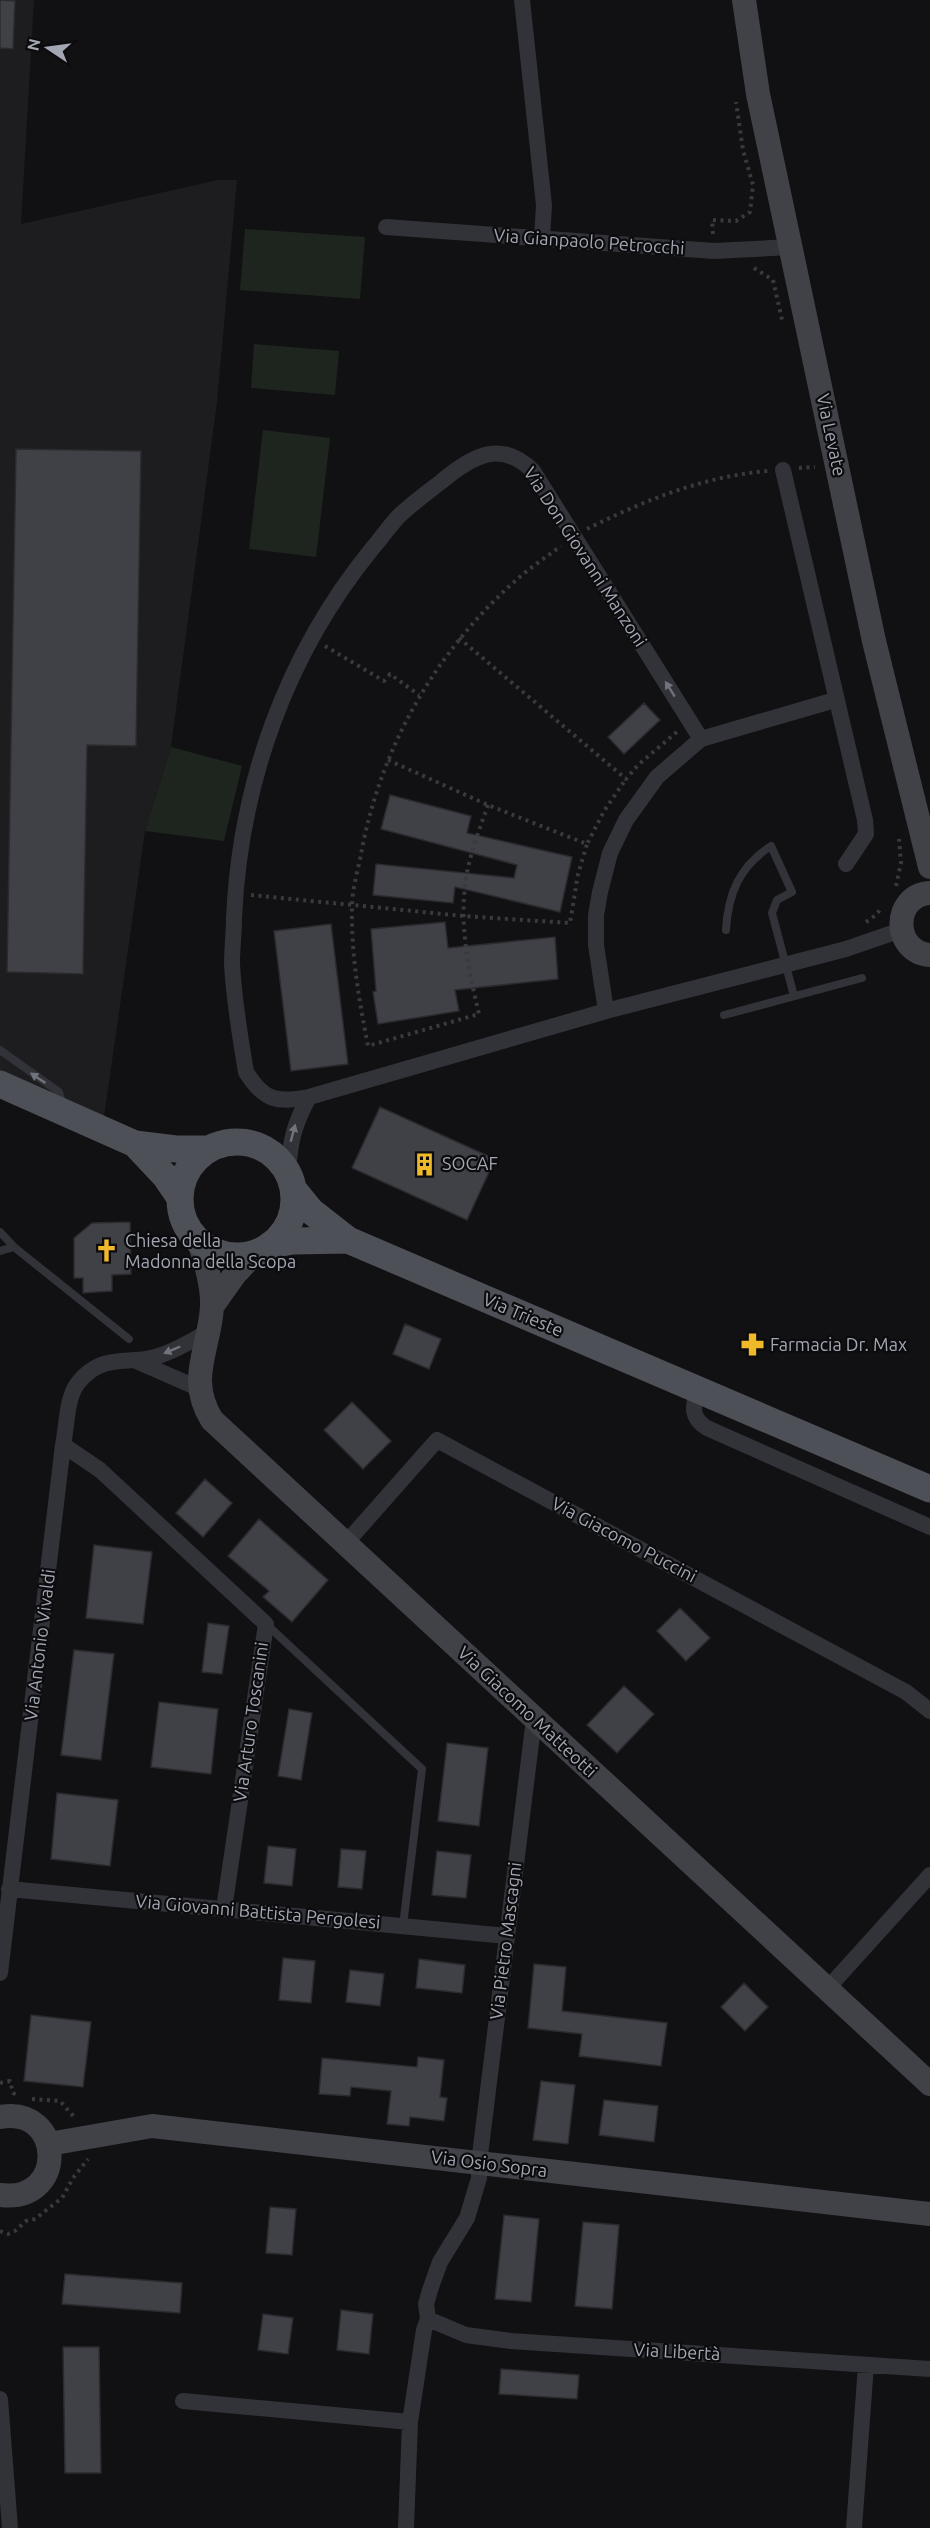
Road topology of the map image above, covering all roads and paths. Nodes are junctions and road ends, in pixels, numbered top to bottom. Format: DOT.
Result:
graph roads {
  1 [pos="522,0"];
  2 [pos="744,0"];
  3 [pos="386,227"];
  4 [pos="542,238"];
  5 [pos="792,247"];
  6 [pos="783,470"];
  7 [pos="818,478"];
  8 [pos="574,536"];
  9 [pos="312,638"];
  10 [pos="459,638"];
  11 [pos="419,694"];
  12 [pos="835,699"];
  13 [pos="689,720"];
  14 [pos="701,739"];
  15 [pos="388,760"];
  16 [pos="626,779"];
  17 [pos="488,805"];
  18 [pos="897,831"];
  19 [pos="587,844"];
  20 [pos="846,864"];
  21 [pos="930,867"];
  22 [pos="891,893"];
  23 [pos="930,893"];
  24 [pos="235,894"];
  25 [pos="886,901"];
  26 [pos="352,904"];
  27 [pos="464,916"];
  28 [pos="726,930"];
  29 [pos="901,930"];
  30 [pos="846,949"];
  31 [pos="930,955"];
  32 [pos="785,965"];
  33 [pos="862,978"];
  34 [pos="794,996"];
  35 [pos="606,1011"];
  36 [pos="724,1015"];
  37 [pos="0,1050"];
  38 [pos="0,1084"];
  39 [pos="309,1097"];
  40 [pos="64,1113"];
  41 [pos="135,1144"];
  42 [pos="208,1149"];
  43 [pos="291,1181"];
  44 [pos="180,1198"];
  45 [pos="0,1232"];
  46 [pos="348,1240"];
  47 [pos="199,1241"];
  48 [pos="14,1247"];
  49 [pos="263,1249"];
  50 [pos="0,1251"];
  51 [pos="213,1305"];
  52 [pos="207,1332"];
  53 [pos="129,1339"];
  54 [pos="134,1360"];
  55 [pos="200,1389"];
  56 [pos="698,1390"];
  57 [pos="63,1445"];
  58 [pos="930,1489"];
  59 [pos="930,1527"];
  60 [pos="346,1543"];
  61 [pos="266,1624"];
  62 [pos="930,1711"];
  63 [pos="534,1719"];
  64 [pos="930,1875"];
  65 [pos="9,1889"];
  66 [pos="224,1909"];
  67 [pos="403,1926"];
  68 [pos="507,1936"];
  69 [pos="0,1973"];
  70 [pos="828,1988"];
  71 [pos="930,2084"];
  72 [pos="1,2113"];
  73 [pos="49,2144"];
  74 [pos="479,2163"];
  75 [pos="0,2195"];
  76 [pos="930,2214"];
  77 [pos="428,2319"];
  78 [pos="866,2365"];
  79 [pos="930,2369"];
  80 [pos="0,2400"];
  81 [pos="183,2401"];
  82 [pos="410,2422"];
  83 [pos="10,2528"];
  84 [pos="406,2528"];
  85 [pos="854,2528"];
  1 -- 4 [label="street"];
  2 -- 5 [label="street, Via Levate"];
  3 -- 4 [label="street, Via Gianpaolo Petrocchi"];
  4 -- 5 [label="street, Via Gianpaolo Petrocchi"];
  5 -- 21 [label="street, Via Levate"];
  6 -- 7 [label="path"];
  6 -- 8 [label="path"];
  6 -- 12 [label="street"];
  8 -- 9 [label="street, Via Don Giovanni Manzoni"];
  8 -- 10 [label="path"];
  13 -- 8 [label="street, Via Don Giovanni Manzoni, one-way"];
  9 -- 11 [label="path"];
  9 -- 24 [label="street, Via Don Giovanni Manzoni"];
  10 -- 11 [label="path"];
  10 -- 16 [label="path"];
  11 -- 15 [label="path"];
  12 -- 14 [label="street"];
  12 -- 20 [label="street"];
  13 -- 14 [label="street, Via Don Giovanni Manzoni"];
  13 -- 16 [label="path"];
  14 -- 35 [label="street"];
  15 -- 17 [label="path"];
  15 -- 26 [label="path"];
  16 -- 19 [label="path"];
  17 -- 19 [label="path"];
  17 -- 27 [label="path"];
  18 -- 22 [label="path"];
  19 -- 27 [label="path"];
  23 -- 29 [label="street"];
  24 -- 26 [label="path"];
  24 -- 39 [label="street, Via Don Giovanni Manzoni"];
  25 -- 30 [label="path"];
  26 -- 27 [label="path"];
  26 -- 27 [label="path"];
  28 -- 32 [label="lane"];
  29 -- 30 [label="street, Via Don Giovanni Manzoni"];
  29 -- 31 [label="street"];
  30 -- 32 [label="street, Via Don Giovanni Manzoni"];
  32 -- 34 [label="lane"];
  32 -- 35 [label="street, Via Don Giovanni Manzoni"];
  33 -- 34 [label="lane"];
  34 -- 36 [label="lane"];
  35 -- 39 [label="street, Via Don Giovanni Manzoni"];
  40 -- 37 [label="lane, one-way"];
  38 -- 40 [label="main road"];
  43 -- 39 [label="street, one-way"];
  40 -- 41 [label="main road"];
  41 -- 42 [label="main road"];
  41 -- 44 [label="main road"];
  42 -- 43 [label="main road"];
  42 -- 44 [label="main road"];
  43 -- 46 [label="main road"];
  43 -- 49 [label="main road"];
  44 -- 47 [label="main road"];
  45 -- 48 [label="lane"];
  46 -- 49 [label="main road"];
  46 -- 56 [label="main road, Via Trieste"];
  47 -- 49 [label="main road"];
  47 -- 51 [label="street"];
  48 -- 50 [label="lane"];
  48 -- 53 [label="lane"];
  49 -- 51 [label="street"];
  51 -- 52 [label="street, Via Giacomo Matteotti"];
  52 -- 54 [label="street, Via Antonio Vivaldi, one-way"];
  52 -- 55 [label="street, Via Giacomo Matteotti"];
  54 -- 55 [label="street"];
  54 -- 57 [label="street, Via Antonio Vivaldi"];
  55 -- 60 [label="street, Via Giacomo Matteotti"];
  56 -- 58 [label="main road, Via Trieste"];
  56 -- 59 [label="street"];
  57 -- 61 [label="street, Via Arturo Toscanini"];
  57 -- 65 [label="street, Via Antonio Vivaldi"];
  60 -- 62 [label="street, Via Giacomo Puccini"];
  60 -- 63 [label="street, Via Giacomo Matteotti"];
  61 -- 66 [label="street, Via Arturo Toscanini"];
  61 -- 67 [label="lane"];
  63 -- 68 [label="street, Via Pietro Mascagni"];
  63 -- 70 [label="street, Via Giacomo Matteotti"];
  64 -- 70 [label="street"];
  65 -- 66 [label="street, Via Giovanni Battista Pergolesi"];
  65 -- 69 [label="street, Via Antonio Vivaldi"];
  66 -- 67 [label="street, Via Giovanni Battista Pergolesi"];
  67 -- 68 [label="street, Via Giovanni Battista Pergolesi"];
  68 -- 74 [label="street, Via Pietro Mascagni"];
  70 -- 71 [label="street, Via Giacomo Matteotti"];
  72 -- 73 [label="street"];
  73 -- 74 [label="street, Via Osio Sopra"];
  73 -- 75 [label="street"];
  74 -- 76 [label="street, Via Osio Sopra"];
  74 -- 77 [label="street, Via Pietro Mascagni"];
  77 -- 78 [label="street, Via Libertà"];
  77 -- 82 [label="street, Via Pietro Mascagni"];
  78 -- 79 [label="street, Via Libertà"];
  78 -- 85 [label="street"];
  80 -- 83 [label="street"];
  81 -- 82 [label="street"];
  82 -- 84 [label="street, Via Pietro Mascagni"];
}
